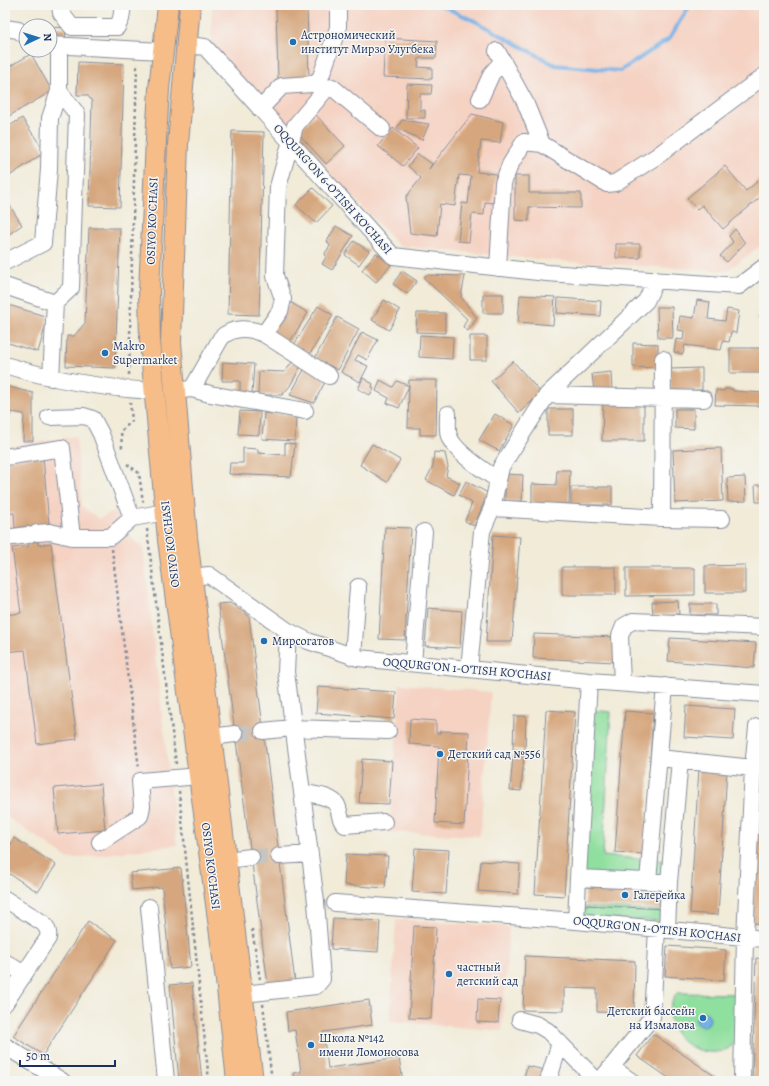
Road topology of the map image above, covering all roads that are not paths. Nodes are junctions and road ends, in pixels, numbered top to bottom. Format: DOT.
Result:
graph roads {
  1 [pos="60,5"];
  2 [pos="123,5"];
  3 [pos="168,5"];
  4 [pos="190,5"];
  5 [pos="338,5"];
  6 [pos="5,28"];
  7 [pos="18,30"];
  8 [pos="186,45"];
  9 [pos="58,46"];
  10 [pos="162,51"];
  11 [pos="56,58"];
  12 [pos="764,76"];
  13 [pos="59,91"];
  14 [pos="480,99"];
  15 [pos="260,109"];
  16 [pos="382,129"];
  17 [pos="292,142"];
  18 [pos="542,144"];
  19 [pos="5,262"];
  20 [pos="764,267"];
  21 [pos="498,268"];
  22 [pos="656,280"];
  23 [pos="5,286"];
  24 [pos="55,303"];
  25 [pos="264,334"];
  26 [pos="663,359"];
  27 [pos="5,365"];
  28 [pos="329,376"];
  29 [pos="51,378"];
  30 [pos="183,390"];
  31 [pos="153,391"];
  32 [pos="547,395"];
  33 [pos="664,397"];
  34 [pos="704,399"];
  35 [pos="305,411"];
  36 [pos="448,414"];
  37 [pos="49,417"];
  38 [pos="5,457"];
  39 [pos="498,480"];
  40 [pos="492,508"];
  41 [pos="175,511"];
  42 [pos="132,518"];
  43 [pos="662,518"];
  44 [pos="722,518"];
  45 [pos="424,532"];
  46 [pos="72,537"];
  47 [pos="5,538"];
  48 [pos="183,578"];
  49 [pos="358,588"];
  50 [pos="764,627"];
  51 [pos="288,631"];
  52 [pos="353,657"];
  53 [pos="413,663"];
  54 [pos="469,669"];
  55 [pos="590,681"];
  56 [pos="622,683"];
  57 [pos="665,686"];
  58 [pos="764,694"];
  59 [pos="757,727"];
  60 [pos="292,728"];
  61 [pos="388,730"];
  62 [pos="263,731"];
  63 [pos="235,734"];
  64 [pos="211,737"];
  65 [pos="659,758"];
  66 [pos="680,760"];
  67 [pos="753,768"];
  68 [pos="200,776"];
  69 [pos="302,792"];
  70 [pos="384,822"];
  71 [pos="100,842"];
  72 [pos="310,854"];
  73 [pos="279,856"];
  74 [pos="251,858"];
  75 [pos="226,860"];
  76 [pos="578,878"];
  77 [pos="648,881"];
  78 [pos="669,882"];
  79 [pos="5,899"];
  80 [pos="335,903"];
  81 [pos="149,907"];
  82 [pos="576,921"];
  83 [pos="662,929"];
  84 [pos="745,938"];
  85 [pos="764,939"];
  86 [pos="5,962"];
  87 [pos="24,974"];
  88 [pos="243,994"];
  89 [pos="5,1003"];
  90 [pos="520,1020"];
  91 [pos="560,1043"];
  92 [pos="5,1046"];
  93 [pos="611,1067"];
  94 [pos="62,1081"];
  95 [pos="166,1081"];
  96 [pos="237,1081"];
  97 [pos="253,1081"];
  98 [pos="548,1081"];
  99 [pos="597,1081"];
  100 [pos="600,1081"];
  101 [pos="631,1081"];
  102 [pos="742,1081"];
  1 -- 2 [label="street"];
  3 -- 10 [label="main road, OSIYO KO'CHASI"];
  4 -- 8 [label="main road, OSIYO KO'CHASI"];
  5 -- 15 [label="street"];
  6 -- 7 [label="street"];
  8 -- 15 [label="street, OQQURG'ON 6-O'TISH KO'CHASI"];
  8 -- 30 [label="main road, OSIYO KO'CHASI"];
  9 -- 10 [label="street"];
  10 -- 31 [label="main road, OSIYO KO'CHASI"];
  11 -- 13 [label="street"];
  12 -- 18 [label="street"];
  13 -- 19 [label="street"];
  13 -- 24 [label="street"];
  14 -- 18 [label="street"];
  15 -- 17 [label="street, OQQURG'ON 6-O'TISH KO'CHASI"];
  16 -- 17 [label="street"];
  17 -- 21 [label="street, OQQURG'ON 6-O'TISH KO'CHASI"];
  17 -- 25 [label="street"];
  18 -- 21 [label="street"];
  20 -- 22 [label="street, OQQURG'ON 6-O'TISH KO'CHASI"];
  21 -- 22 [label="street, OQQURG'ON 6-O'TISH KO'CHASI"];
  22 -- 32 [label="street"];
  23 -- 24 [label="street"];
  24 -- 29 [label="street"];
  25 -- 28 [label="street"];
  25 -- 30 [label="street"];
  26 -- 33 [label="street"];
  27 -- 29 [label="street"];
  29 -- 31 [label="street"];
  30 -- 31 [label="main road"];
  30 -- 35 [label="street"];
  30 -- 41 [label="main road, OSIYO KO'CHASI"];
  31 -- 41 [label="main road, OSIYO KO'CHASI"];
  32 -- 33 [label="street"];
  32 -- 39 [label="street"];
  33 -- 34 [label="street"];
  33 -- 43 [label="street"];
  36 -- 39 [label="street"];
  37 -- 42 [label="street"];
  38 -- 46 [label="street"];
  39 -- 40 [label="street"];
  40 -- 43 [label="street"];
  40 -- 54 [label="street"];
  41 -- 42 [label="street"];
  41 -- 48 [label="main road, OSIYO KO'CHASI"];
  42 -- 46 [label="street"];
  43 -- 44 [label="street"];
  45 -- 53 [label="street"];
  46 -- 47 [label="street"];
  48 -- 51 [label="street, OQQURG'ON 1-O'TISH KO'CHASI"];
  48 -- 64 [label="main road, OSIYO KO'CHASI"];
  48 -- 68 [label="main road, OSIYO KO'CHASI"];
  49 -- 52 [label="street"];
  50 -- 56 [label="street"];
  51 -- 52 [label="street, OQQURG'ON 1-O'TISH KO'CHASI"];
  51 -- 60 [label="street"];
  52 -- 53 [label="street, OQQURG'ON 1-O'TISH KO'CHASI"];
  53 -- 54 [label="street, OQQURG'ON 1-O'TISH KO'CHASI"];
  54 -- 55 [label="street, OQQURG'ON 1-O'TISH KO'CHASI"];
  55 -- 56 [label="street, OQQURG'ON 1-O'TISH KO'CHASI"];
  55 -- 76 [label="street"];
  56 -- 57 [label="street, OQQURG'ON 1-O'TISH KO'CHASI"];
  57 -- 58 [label="street, OQQURG'ON 1-O'TISH KO'CHASI"];
  57 -- 65 [label="street"];
  59 -- 67 [label="street"];
  60 -- 61 [label="street"];
  60 -- 62 [label="street"];
  60 -- 69 [label="street"];
  63 -- 64 [label="street"];
  64 -- 75 [label="main road, OSIYO KO'CHASI"];
  65 -- 66 [label="street"];
  65 -- 77 [label="street"];
  66 -- 67 [label="street"];
  66 -- 78 [label="street"];
  67 -- 84 [label="street"];
  68 -- 71 [label="street"];
  68 -- 96 [label="main road, OSIYO KO'CHASI"];
  69 -- 70 [label="street"];
  69 -- 72 [label="street"];
  72 -- 73 [label="street"];
  72 -- 88 [label="street"];
  74 -- 75 [label="street"];
  75 -- 88 [label="main road, OSIYO KO'CHASI"];
  76 -- 77 [label="street"];
  76 -- 82 [label="street"];
  77 -- 78 [label="street"];
  78 -- 83 [label="street"];
  79 -- 87 [label="street"];
  80 -- 82 [label="street, OQQURG'ON 1-O'TISH KO'CHASI"];
  81 -- 95 [label="street"];
  82 -- 83 [label="street, OQQURG'ON 1-O'TISH KO'CHASI"];
  83 -- 84 [label="street, OQQURG'ON 1-O'TISH KO'CHASI"];
  83 -- 93 [label="street"];
  84 -- 85 [label="street, OQQURG'ON 1-O'TISH KO'CHASI"];
  84 -- 102 [label="street"];
  86 -- 87 [label="street"];
  87 -- 89 [label="street"];
  88 -- 97 [label="main road, OSIYO KO'CHASI"];
  90 -- 91 [label="street"];
  91 -- 98 [label="street"];
  91 -- 99 [label="street"];
  92 -- 94 [label="street"];
  93 -- 100 [label="street"];
  93 -- 101 [label="street"];
}
